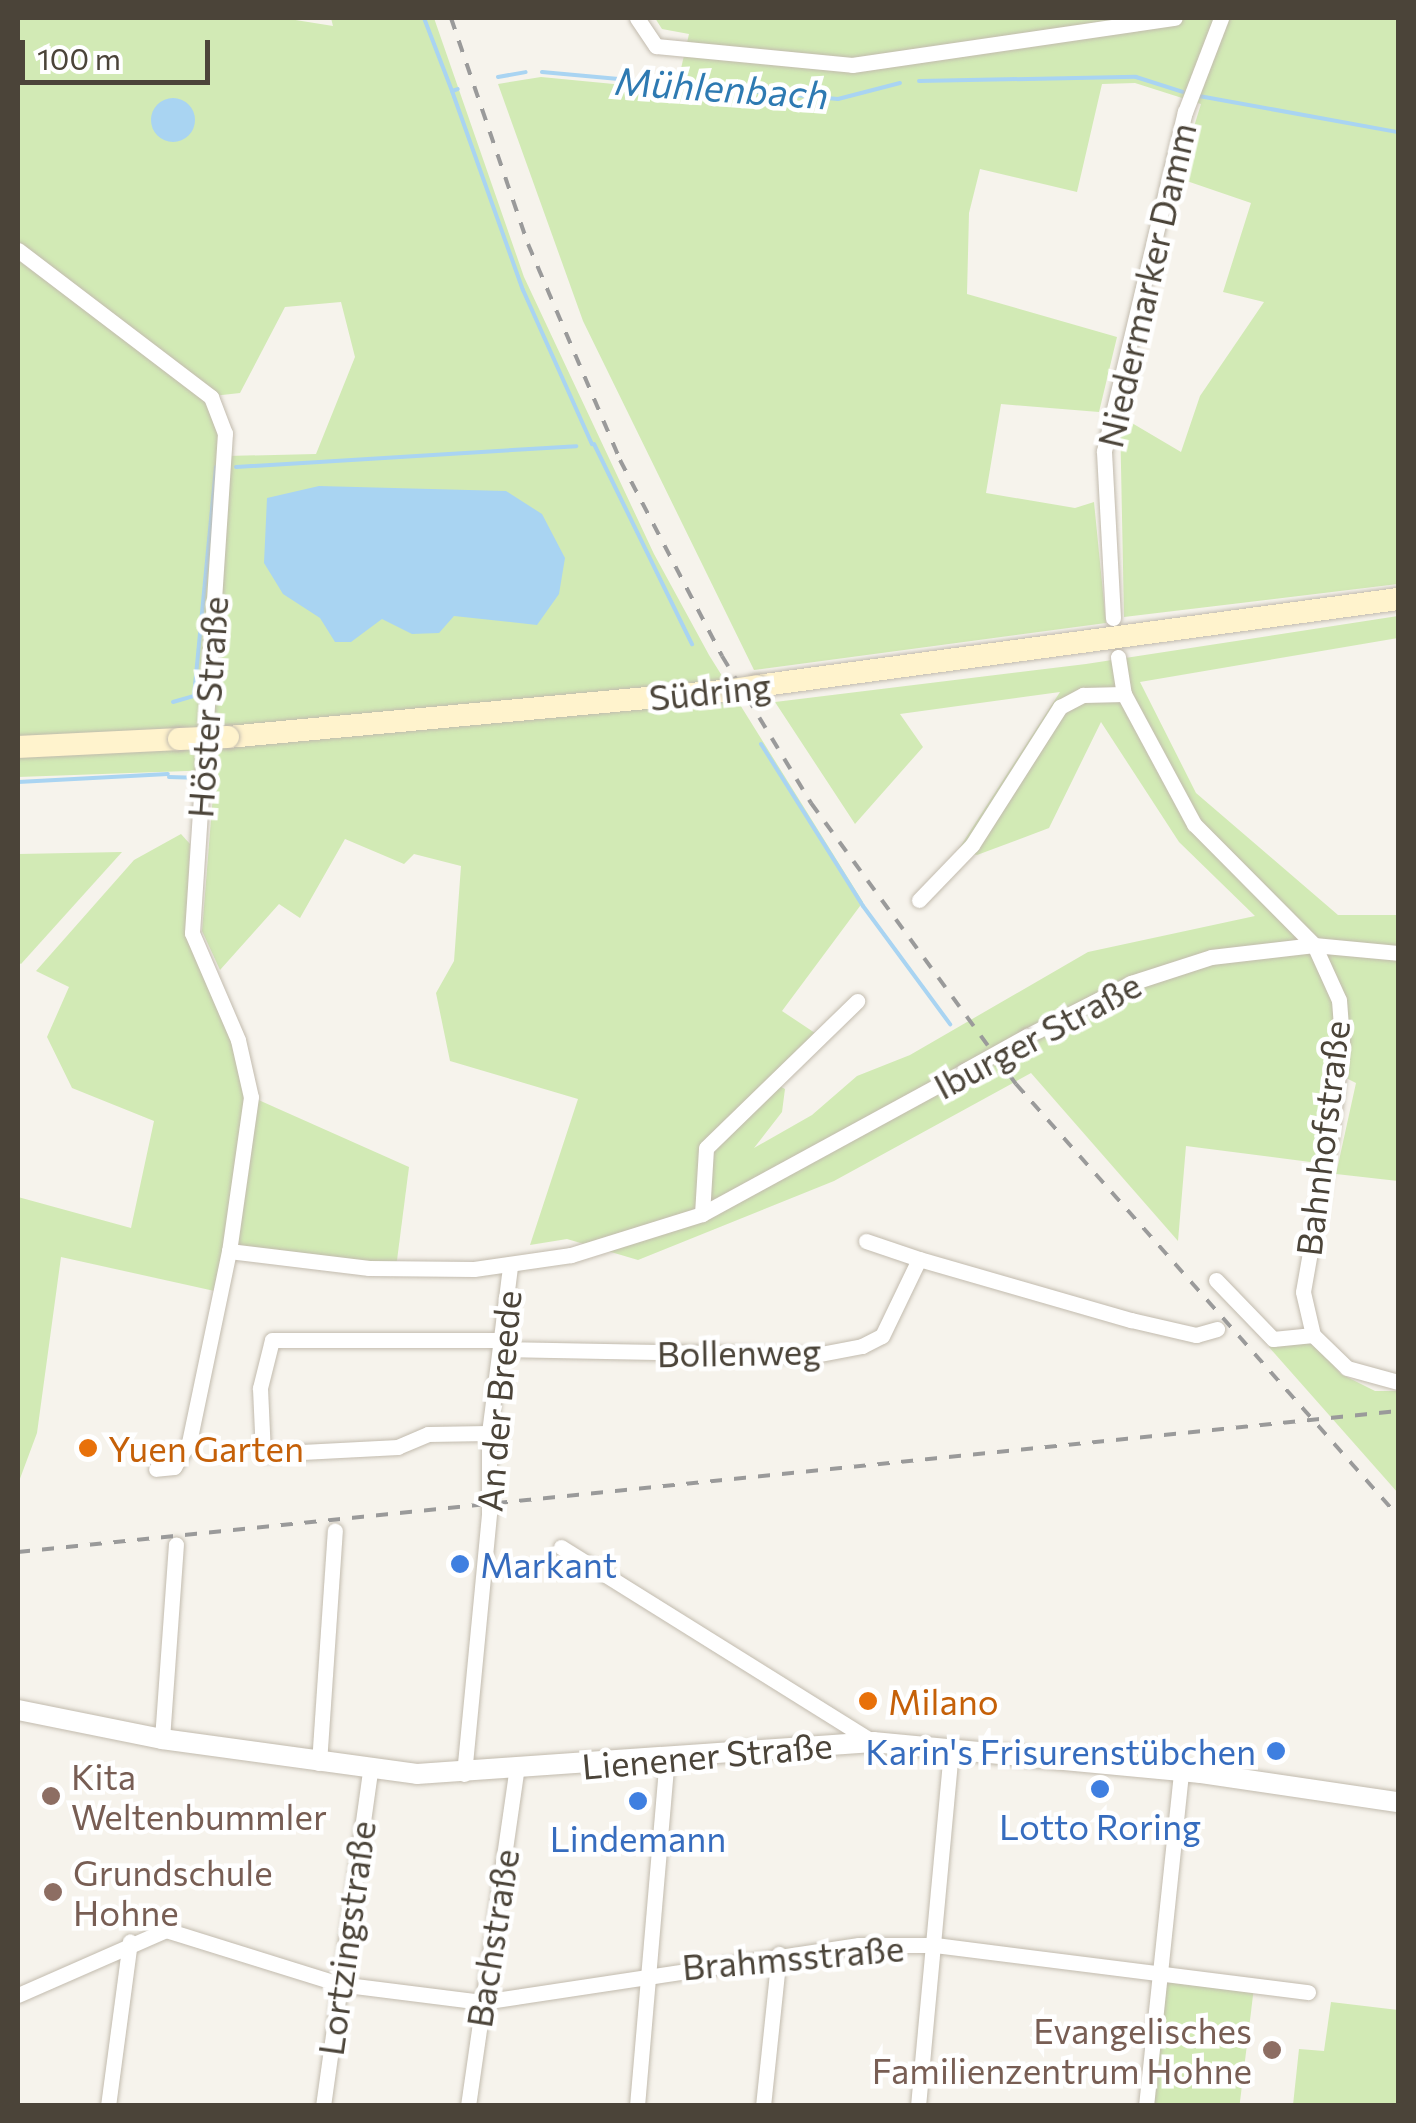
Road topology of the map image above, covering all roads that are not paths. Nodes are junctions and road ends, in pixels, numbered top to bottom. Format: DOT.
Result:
graph roads {
  1 [pos="637,18"];
  2 [pos="1175,18"];
  3 [pos="1221,18"];
  4 [pos="18,250"];
  5 [pos="1398,599"];
  6 [pos="1113,618"];
  7 [pos="1118,656"];
  8 [pos="1124,694"];
  9 [pos="18,748"];
  10 [pos="919,900"];
  11 [pos="1314,945"];
  12 [pos="1398,953"];
  13 [pos="857,1001"];
  14 [pos="702,1214"];
  15 [pos="866,1242"];
  16 [pos="230,1251"];
  17 [pos="919,1259"];
  18 [pos="510,1266"];
  19 [pos="1216,1280"];
  20 [pos="1217,1329"];
  21 [pos="1313,1336"];
  22 [pos="500,1345"];
  23 [pos="1398,1382"];
  24 [pos="490,1433"];
  25 [pos="156,1469"];
  26 [pos="336,1531"];
  27 [pos="176,1545"];
  28 [pos="561,1546"];
  29 [pos="18,1710"];
  30 [pos="162,1740"];
  31 [pos="872,1742"];
  32 [pos="952,1748"];
  33 [pos="668,1757"];
  34 [pos="319,1763"];
  35 [pos="370,1770"];
  36 [pos="516,1771"];
  37 [pos="1182,1772"];
  38 [pos="464,1774"];
  39 [pos="1398,1802"];
  40 [pos="130,1941"];
  41 [pos="934,1945"];
  42 [pos="780,1954"];
  43 [pos="650,1972"];
  44 [pos="1160,1975"];
  45 [pos="340,1984"];
  46 [pos="1308,1992"];
  47 [pos="18,1995"];
  48 [pos="482,2002"];
  49 [pos="108,2106"];
  50 [pos="322,2106"];
  51 [pos="468,2106"];
  52 [pos="637,2106"];
  53 [pos="762,2106"];
  54 [pos="918,2106"];
  55 [pos="1146,2106"];
  1 -- 2 [label="street"];
  3 -- 6 [label="street, Niedermarker Damm"];
  4 -- 16 [label="street, Höster Straße"];
  5 -- 9 [label="main road, Südring, bridge"];
  7 -- 8 [label="street"];
  8 -- 10 [label="street"];
  8 -- 11 [label="street"];
  11 -- 12 [label="street, Iburger Straße"];
  11 -- 14 [label="street, Iburger Straße, bridge"];
  11 -- 21 [label="street, Bahnhofstraße"];
  13 -- 14 [label="street"];
  14 -- 18 [label="street, Iburger Straße"];
  15 -- 17 [label="street"];
  16 -- 18 [label="street, Iburger Straße"];
  16 -- 25 [label="street"];
  17 -- 20 [label="street"];
  17 -- 22 [label="street, Bollenweg"];
  18 -- 22 [label="street, An der Breede"];
  19 -- 21 [label="street"];
  21 -- 23 [label="street"];
  22 -- 24 [label="street, An der Breede"];
  22 -- 24 [label="street, Bollenweg"];
  24 -- 38 [label="street, An der Breede"];
  26 -- 34 [label="street"];
  27 -- 30 [label="street"];
  28 -- 31 [label="street"];
  29 -- 30 [label="street, Lienener Straße"];
  30 -- 34 [label="street, Lienener Straße"];
  31 -- 32 [label="street, Lienener Straße"];
  31 -- 33 [label="street, Lienener Straße"];
  32 -- 37 [label="street, Lienener Straße"];
  32 -- 41 [label="street"];
  33 -- 36 [label="street, Lienener Straße"];
  33 -- 43 [label="street"];
  34 -- 35 [label="street, Lienener Straße"];
  35 -- 38 [label="street, Lienener Straße"];
  35 -- 45 [label="street, Lortzingstraße"];
  36 -- 38 [label="street, Lienener Straße"];
  36 -- 48 [label="street, Bachstraße"];
  37 -- 39 [label="street, Lienener Straße"];
  37 -- 44 [label="street"];
  40 -- 45 [label="street, Brahmsstraße"];
  40 -- 47 [label="street, Brahmsstraße"];
  40 -- 49 [label="street"];
  41 -- 42 [label="street, Brahmsstraße"];
  41 -- 44 [label="street, Brahmsstraße"];
  41 -- 54 [label="street"];
  42 -- 43 [label="street, Brahmsstraße"];
  42 -- 53 [label="street"];
  43 -- 48 [label="street, Brahmsstraße"];
  43 -- 52 [label="street"];
  44 -- 46 [label="street, Brahmsstraße"];
  44 -- 55 [label="street"];
  45 -- 48 [label="street, Brahmsstraße"];
  45 -- 50 [label="street, Lortzingstraße"];
  48 -- 51 [label="street, Bachstraße"];
}
